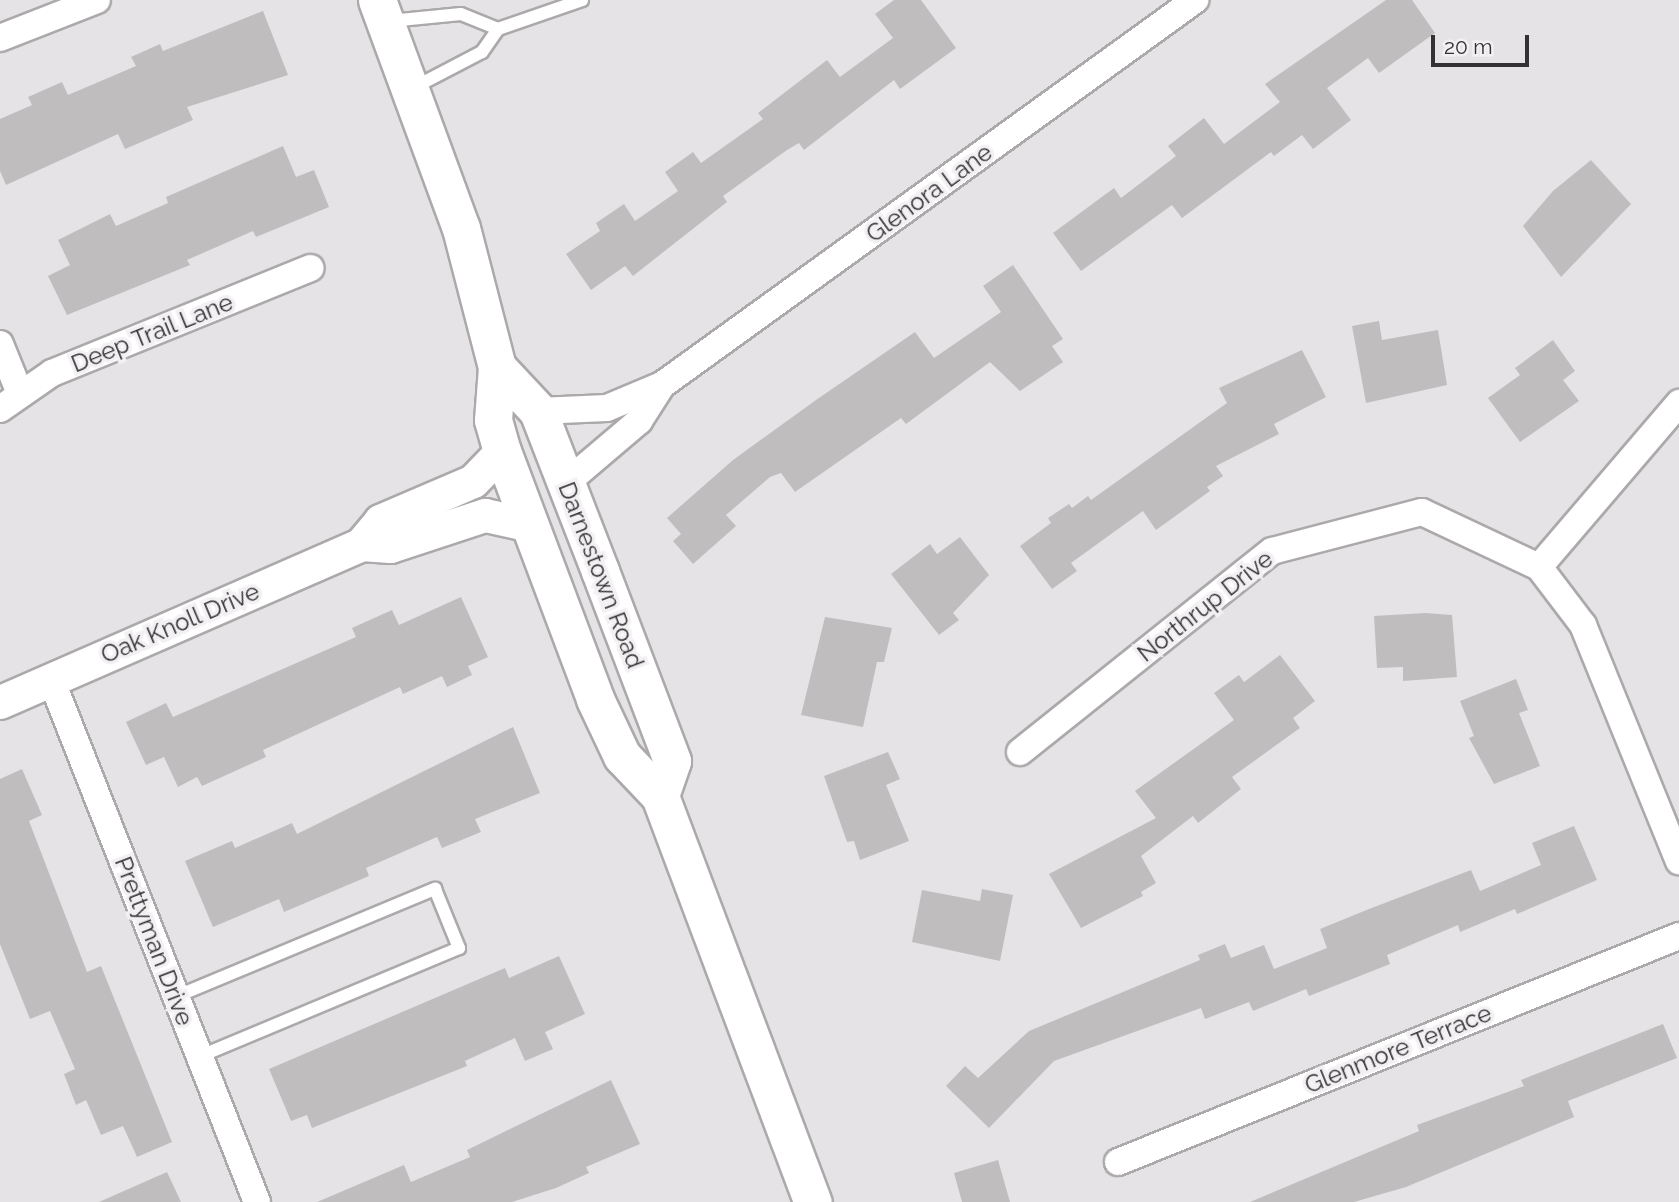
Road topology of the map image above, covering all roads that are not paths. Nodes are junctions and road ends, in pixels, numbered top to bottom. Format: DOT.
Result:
graph roads {
  1 [pos="97,0"];
  2 [pos="582,0"];
  3 [pos="1195,0"];
  4 [pos="381,11"];
  5 [pos="498,29"];
  6 [pos="0,38"];
  7 [pos="407,91"];
  8 [pos="310,268"];
  9 [pos="0,344"];
  10 [pos="497,368"];
  11 [pos="662,385"];
  12 [pos="10,400"];
  13 [pos="1679,403"];
  14 [pos="538,411"];
  15 [pos="502,451"];
  16 [pos="566,483"];
  17 [pos="530,525"];
  18 [pos="361,544"];
  19 [pos="1539,567"];
  20 [pos="573,639"];
  21 [pos="51,679"];
  22 [pos="0,702"];
  23 [pos="1020,752"];
  24 [pos="660,796"];
  25 [pos="1679,861"];
  26 [pos="1679,936"];
  27 [pos="175,997"];
  28 [pos="200,1058"];
  29 [pos="1118,1162"];
  30 [pos="257,1202"];
  31 [pos="813,1202"];
  1 -- 6 [label="street"];
  2 -- 5 [label="lane"];
  3 -- 11 [label="street, Glenora Lane"];
  4 -- 5 [label="lane"];
  4 -- 7 [label="main road, Darnestown Road"];
  5 -- 7 [label="lane"];
  7 -- 10 [label="main road, Darnestown Road"];
  8 -- 12 [label="street, Deep Trail Lane"];
  9 -- 12 [label="street"];
  10 -- 14 [label="main road, Darnestown Road"];
  10 -- 15 [label="main road, Darnestown Road"];
  11 -- 14 [label="street, Glenora Lane"];
  11 -- 16 [label="street, Glenora Lane"];
  13 -- 19 [label="street"];
  14 -- 16 [label="main road, Darnestown Road"];
  15 -- 17 [label="main road, Darnestown Road"];
  15 -- 18 [label="street, Oak Knoll Drive"];
  16 -- 20 [label="main road"];
  16 -- 24 [label="main road, Darnestown Road"];
  17 -- 18 [label="street, Oak Knoll Drive"];
  17 -- 20 [label="main road, Darnestown Road"];
  18 -- 21 [label="street, Oak Knoll Drive"];
  19 -- 23 [label="street, Northrup Drive"];
  19 -- 25 [label="street, Northrup Drive"];
  20 -- 24 [label="main road, Darnestown Road"];
  21 -- 22 [label="street, Oak Knoll Drive"];
  21 -- 27 [label="street, Prettyman Drive"];
  24 -- 31 [label="main road, Darnestown Road"];
  26 -- 29 [label="street, Glenmore Terrace"];
  27 -- 28 [label="street, Prettyman Drive"];
  27 -- 28 [label="lane"];
  28 -- 30 [label="street, Prettyman Drive"];
}
